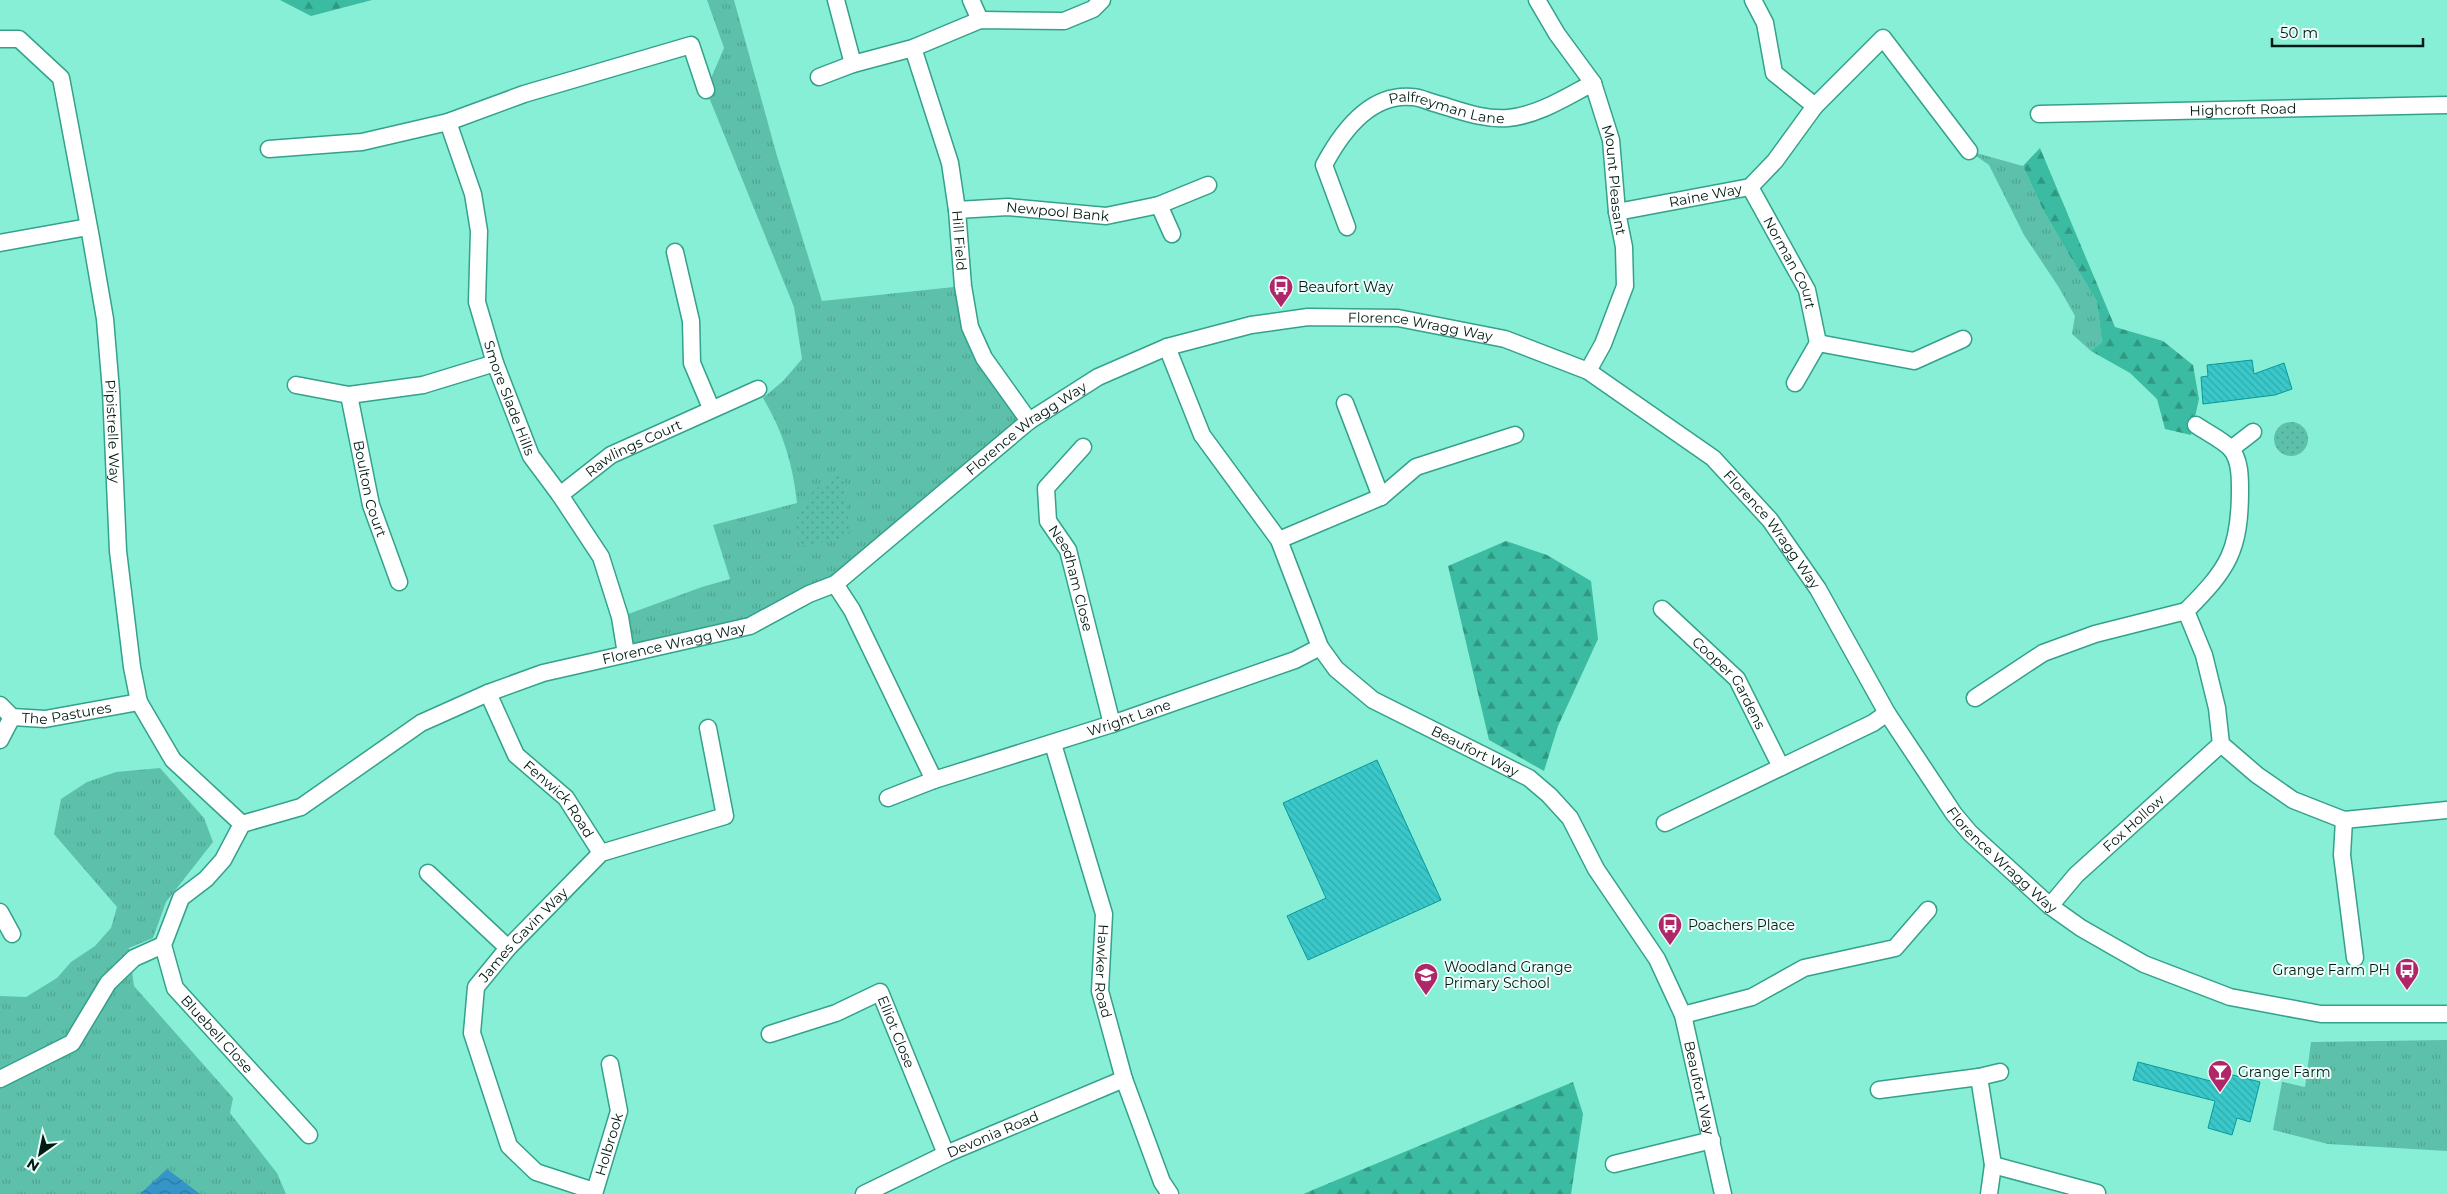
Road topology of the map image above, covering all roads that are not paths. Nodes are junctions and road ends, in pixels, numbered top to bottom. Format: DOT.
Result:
graph roads {
  1 [pos="836,0"];
  2 [pos="972,0"];
  3 [pos="1102,0"];
  4 [pos="1537,0"];
  5 [pos="1754,0"];
  6 [pos="980,20"];
  7 [pos="0,39"];
  8 [pos="913,48"];
  9 [pos="853,64"];
  10 [pos="819,77"];
  11 [pos="1593,83"];
  12 [pos="706,90"];
  13 [pos="2447,104"];
  14 [pos="1815,106"];
  15 [pos="2039,114"];
  16 [pos="448,122"];
  17 [pos="269,149"];
  18 [pos="1969,151"];
  19 [pos="1208,185"];
  20 [pos="1750,187"];
  21 [pos="1159,206"];
  22 [pos="957,210"];
  23 [pos="1617,212"];
  24 [pos="88,227"];
  25 [pos="1347,227"];
  26 [pos="1172,234"];
  27 [pos="0,243"];
  28 [pos="675,252"];
  29 [pos="1963,339"];
  30 [pos="1818,343"];
  31 [pos="1167,347"];
  32 [pos="495,364"];
  33 [pos="1588,371"];
  34 [pos="1796,383"];
  35 [pos="296,385"];
  36 [pos="758,388"];
  37 [pos="349,395"];
  38 [pos="1345,403"];
  39 [pos="711,408"];
  40 [pos="1029,421"];
  41 [pos="2196,425"];
  42 [pos="2253,432"];
  43 [pos="1515,435"];
  44 [pos="1083,447"];
  45 [pos="2231,450"];
  46 [pos="560,495"];
  47 [pos="1381,497"];
  48 [pos="1279,540"];
  49 [pos="399,582"];
  50 [pos="835,584"];
  51 [pos="1662,609"];
  52 [pos="2186,611"];
  53 [pos="1320,647"];
  54 [pos="626,654"];
  55 [pos="488,693"];
  56 [pos="1975,698"];
  57 [pos="139,702"];
  58 [pos="0,705"];
  59 [pos="1887,713"];
  60 [pos="12,717"];
  61 [pos="1112,724"];
  62 [pos="708,728"];
  63 [pos="0,740"];
  64 [pos="1053,744"];
  65 [pos="2222,744"];
  66 [pos="1781,767"];
  67 [pos="934,780"];
  68 [pos="888,798"];
  69 [pos="2447,810"];
  70 [pos="2344,820"];
  71 [pos="1665,822"];
  72 [pos="242,824"];
  73 [pos="601,853"];
  74 [pos="428,873"];
  75 [pos="2050,906"];
  76 [pos="1928,910"];
  77 [pos="0,912"];
  78 [pos="12,934"];
  79 [pos="163,945"];
  80 [pos="508,948"];
  81 [pos="2355,958"];
  82 [pos="2447,1014"];
  83 [pos="1683,1015"];
  84 [pos="770,1034"];
  85 [pos="610,1064"];
  86 [pos="2000,1072"];
  87 [pos="1980,1077"];
  88 [pos="1124,1078"];
  89 [pos="0,1079"];
  90 [pos="1879,1090"];
  91 [pos="309,1134"];
  92 [pos="1712,1140"];
  93 [pos="946,1154"];
  94 [pos="1614,1164"];
  95 [pos="1993,1165"];
  96 [pos="594,1192"];
  97 [pos="2097,1193"];
  98 [pos="864,1194"];
  99 [pos="1170,1194"];
  100 [pos="1723,1194"];
  101 [pos="1989,1194"];
  1 -- 9 [label="street"];
  2 -- 6 [label="street"];
  3 -- 6 [label="street"];
  4 -- 11 [label="street, Mount Pleasant"];
  5 -- 14 [label="street"];
  6 -- 8 [label="street"];
  7 -- 24 [label="street, Pipistrelle Way"];
  8 -- 9 [label="street"];
  8 -- 22 [label="street, Hill Field"];
  9 -- 10 [label="street"];
  11 -- 23 [label="street, Mount Pleasant"];
  11 -- 25 [label="street, Palfreyman Lane"];
  12 -- 16 [label="street"];
  13 -- 15 [label="street, Highcroft Road"];
  14 -- 18 [label="street, Raine Way"];
  14 -- 20 [label="street, Raine Way"];
  16 -- 17 [label="street"];
  16 -- 32 [label="street, Smore Slade Hills"];
  19 -- 21 [label="street, Newpool Bank"];
  20 -- 23 [label="street, Raine Way"];
  20 -- 30 [label="street, Norman Court"];
  21 -- 22 [label="street, Newpool Bank"];
  21 -- 26 [label="street"];
  22 -- 40 [label="street, Hill Field"];
  23 -- 33 [label="street, Mount Pleasant"];
  24 -- 27 [label="street"];
  24 -- 57 [label="street, Pipistrelle Way"];
  28 -- 39 [label="street"];
  29 -- 30 [label="street"];
  30 -- 34 [label="street"];
  31 -- 33 [label="street, Florence Wragg Way"];
  31 -- 40 [label="street, Florence Wragg Way"];
  31 -- 48 [label="street, Beaufort Way"];
  32 -- 37 [label="street"];
  32 -- 46 [label="street, Smore Slade Hills"];
  33 -- 59 [label="street, Florence Wragg Way"];
  35 -- 37 [label="street"];
  36 -- 39 [label="street, Rawlings Court"];
  37 -- 49 [label="street, Boulton Court"];
  38 -- 47 [label="street"];
  39 -- 46 [label="street, Rawlings Court"];
  40 -- 50 [label="street, Florence Wragg Way"];
  41 -- 45 [label="street"];
  42 -- 45 [label="street"];
  43 -- 47 [label="street"];
  44 -- 61 [label="street, Needham Close"];
  45 -- 52 [label="street"];
  46 -- 54 [label="street, Smore Slade Hills"];
  47 -- 48 [label="street"];
  48 -- 53 [label="street, Beaufort Way"];
  50 -- 54 [label="street, Florence Wragg Way"];
  50 -- 67 [label="street"];
  51 -- 66 [label="street, Cooper Gardens"];
  52 -- 56 [label="street"];
  52 -- 65 [label="street"];
  53 -- 61 [label="street, Wright Lane"];
  53 -- 83 [label="street, Beaufort Way"];
  54 -- 55 [label="street, Florence Wragg Way"];
  55 -- 72 [label="street, Florence Wragg Way"];
  55 -- 73 [label="street, Fenwick Road"];
  57 -- 60 [label="street, The Pastures"];
  57 -- 72 [label="street, Pipistrelle Way"];
  58 -- 60 [label="street, The Pastures"];
  59 -- 66 [label="street"];
  59 -- 75 [label="street, Florence Wragg Way"];
  60 -- 63 [label="street"];
  61 -- 64 [label="street, Wright Lane"];
  62 -- 73 [label="street, James Gavin Way"];
  64 -- 67 [label="street, Wright Lane"];
  64 -- 88 [label="street, Hawker Road"];
  65 -- 70 [label="street"];
  65 -- 75 [label="street, Fox Hollow"];
  66 -- 71 [label="street"];
  67 -- 68 [label="street, Wright Lane"];
  69 -- 70 [label="street"];
  70 -- 81 [label="street"];
  72 -- 79 [label="street"];
  73 -- 80 [label="street, James Gavin Way"];
  74 -- 80 [label="street"];
  75 -- 82 [label="street, Florence Wragg Way"];
  76 -- 83 [label="street"];
  77 -- 78 [label="street"];
  79 -- 89 [label="street"];
  79 -- 91 [label="street, Bluebell Close"];
  80 -- 96 [label="street, James Gavin Way"];
  83 -- 92 [label="street, Beaufort Way"];
  84 -- 93 [label="street, Elliot Close"];
  85 -- 96 [label="street, Holbrook"];
  86 -- 87 [label="street"];
  87 -- 90 [label="street"];
  87 -- 95 [label="street"];
  88 -- 93 [label="street, Devonia Road"];
  88 -- 99 [label="street, Hawker Road"];
  92 -- 94 [label="street"];
  92 -- 100 [label="street, Beaufort Way"];
  93 -- 98 [label="street, Devonia Road"];
  95 -- 97 [label="street"];
  95 -- 101 [label="street"];
}
